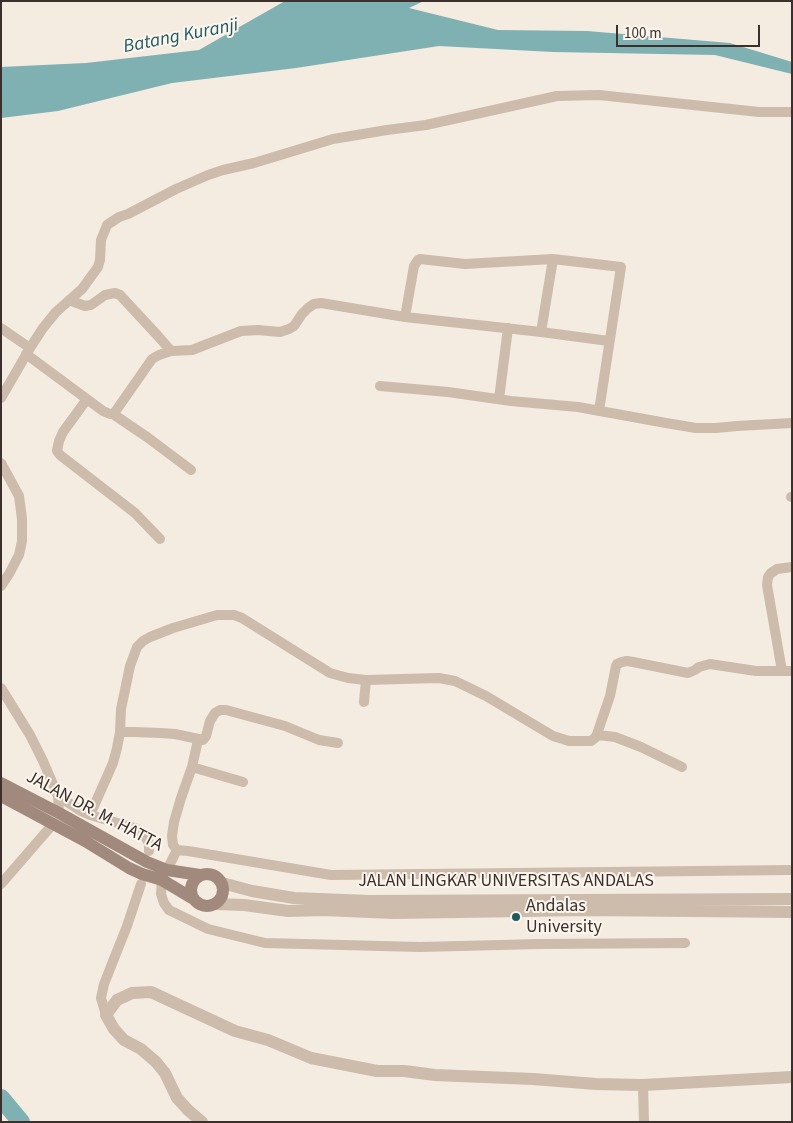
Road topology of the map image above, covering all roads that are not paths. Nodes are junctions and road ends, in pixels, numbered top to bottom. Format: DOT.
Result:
graph roads {
  1 [pos="792,112"];
  2 [pos="553,260"];
  3 [pos="69,300"];
  4 [pos="405,317"];
  5 [pos="1,328"];
  6 [pos="508,328"];
  7 [pos="542,332"];
  8 [pos="609,341"];
  9 [pos="28,351"];
  10 [pos="171,351"];
  11 [pos="380,386"];
  12 [pos="1,398"];
  13 [pos="500,399"];
  14 [pos="87,400"];
  15 [pos="598,410"];
  16 [pos="113,414"];
  17 [pos="792,423"];
  18 [pos="1,463"];
  19 [pos="190,470"];
  20 [pos="160,539"];
  21 [pos="792,568"];
  22 [pos="1,586"];
  23 [pos="787,671"];
  24 [pos="366,680"];
  25 [pos="1,688"];
  26 [pos="364,702"];
  27 [pos="120,732"];
  28 [pos="598,735"];
  29 [pos="198,740"];
  30 [pos="338,743"];
  31 [pos="192,767"];
  32 [pos="682,767"];
  33 [pos="244,782"];
  34 [pos="1,783"];
  35 [pos="1,796"];
  36 [pos="58,796"];
  37 [pos="90,815"];
  38 [pos="56,819"];
  39 [pos="177,850"];
  40 [pos="149,851"];
  41 [pos="792,870"];
  42 [pos="165,875"];
  43 [pos="200,875"];
  44 [pos="222,883"];
  45 [pos="1,884"];
  46 [pos="141,884"];
  47 [pos="192,898"];
  48 [pos="792,899"];
  49 [pos="216,904"];
  50 [pos="792,912"];
  51 [pos="685,943"];
  52 [pos="106,1015"];
  53 [pos="792,1077"];
  54 [pos="643,1085"];
  55 [pos="202,1121"];
  56 [pos="644,1122"];
  1 -- 3 [label="street"];
  2 -- 4 [label="street"];
  2 -- 7 [label="street"];
  2 -- 8 [label="street"];
  3 -- 9 [label="street"];
  3 -- 10 [label="street"];
  4 -- 6 [label="street"];
  4 -- 10 [label="street"];
  5 -- 9 [label="street"];
  6 -- 7 [label="street"];
  6 -- 13 [label="street"];
  7 -- 8 [label="street"];
  8 -- 15 [label="street"];
  9 -- 12 [label="street"];
  9 -- 14 [label="street"];
  10 -- 16 [label="street"];
  11 -- 13 [label="street"];
  13 -- 15 [label="street"];
  14 -- 16 [label="street"];
  14 -- 20 [label="street"];
  15 -- 17 [label="street"];
  16 -- 19 [label="street"];
  18 -- 22 [label="street"];
  21 -- 23 [label="street"];
  23 -- 28 [label="street"];
  24 -- 26 [label="street"];
  24 -- 27 [label="street"];
  24 -- 28 [label="street"];
  25 -- 36 [label="street"];
  27 -- 29 [label="street"];
  27 -- 37 [label="street"];
  28 -- 32 [label="street"];
  29 -- 30 [label="street"];
  29 -- 31 [label="street"];
  31 -- 33 [label="street"];
  31 -- 39 [label="street"];
  34 -- 38 [label="main road, JALAN DR. M. HATTA"];
  35 -- 38 [label="main road, JALAN DR. M. HATTA"];
  36 -- 37 [label="street"];
  36 -- 38 [label="street"];
  37 -- 40 [label="street"];
  38 -- 42 [label="main road, JALAN DR. M. HATTA"];
  38 -- 45 [label="street"];
  39 -- 41 [label="street"];
  39 -- 42 [label="street"];
  42 -- 43 [label="main road, JALAN DR. M. HATTA"];
  42 -- 47 [label="main road, JALAN DR. M. HATTA"];
  42 -- 51 [label="street"];
  43 -- 44 [label="main road"];
  43 -- 47 [label="main road"];
  44 -- 48 [label="street, JALAN LINGKAR UNIVERSITAS ANDALAS"];
  44 -- 49 [label="main road"];
  46 -- 52 [label="street"];
  47 -- 49 [label="main road"];
  49 -- 50 [label="street, JALAN LINGKAR UNIVERSITAS ANDALAS"];
  52 -- 54 [label="street"];
  52 -- 55 [label="street"];
  53 -- 54 [label="street"];
  54 -- 56 [label="street"];
}
